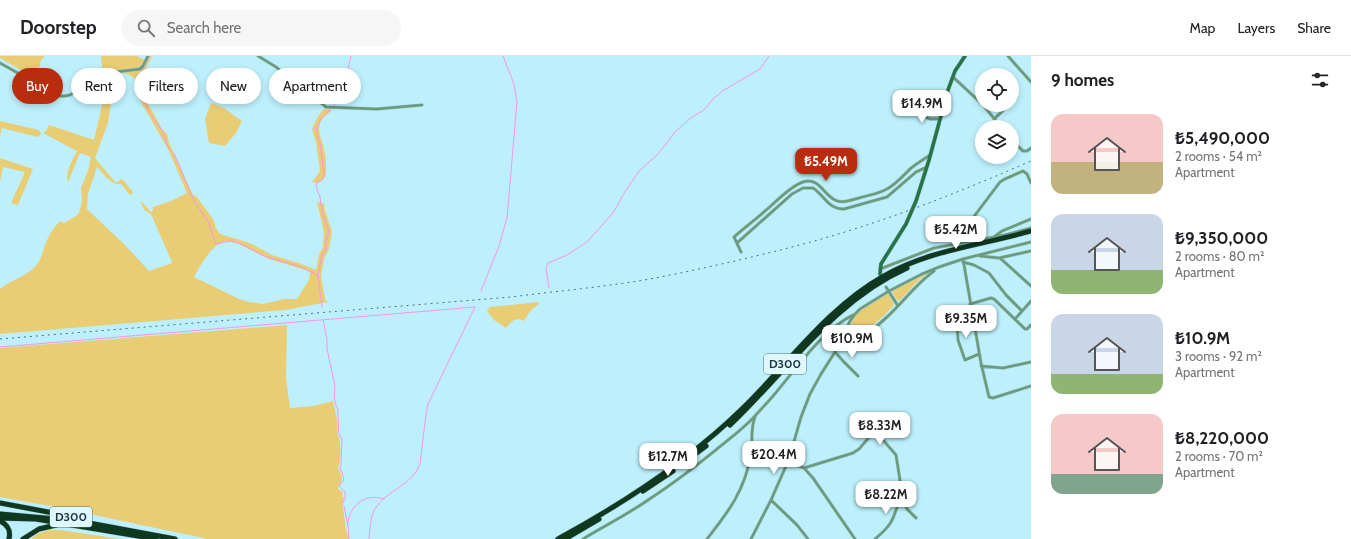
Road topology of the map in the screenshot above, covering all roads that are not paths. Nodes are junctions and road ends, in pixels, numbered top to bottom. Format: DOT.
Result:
graph roads {
  1 [pos="148,56"];
  2 [pos="258,56"];
  3 [pos="965,56"];
  4 [pos="1008,56"];
  5 [pos="0,63"];
  6 [pos="1031,74"];
  7 [pos="953,77"];
  8 [pos="1028,78"];
  9 [pos="1031,82"];
  10 [pos="975,98"];
  11 [pos="422,105"];
  12 [pos="910,111"];
  13 [pos="988,112"];
  14 [pos="1002,112"];
  15 [pos="939,119"];
  16 [pos="994,119"];
  17 [pos="1019,148"];
  18 [pos="1031,148"];
  19 [pos="930,155"];
  20 [pos="927,167"];
  21 [pos="1031,183"];
  22 [pos="1031,219"];
  23 [pos="1031,230"];
  24 [pos="1031,234"];
  25 [pos="994,237"];
  26 [pos="1031,242"];
  27 [pos="737,243"];
  28 [pos="954,244"];
  29 [pos="1031,251"];
  30 [pos="741,252"];
  31 [pos="979,255"];
  32 [pos="1000,258"];
  33 [pos="963,260"];
  34 [pos="939,267"];
  35 [pos="880,269"];
  36 [pos="880,274"];
  37 [pos="1031,286"];
  38 [pos="886,287"];
  39 [pos="889,291"];
  40 [pos="1031,301"];
  41 [pos="970,304"];
  42 [pos="898,306"];
  43 [pos="1022,311"];
  44 [pos="855,314"];
  45 [pos="1015,319"];
  46 [pos="973,320"];
  47 [pos="1031,325"];
  48 [pos="836,351"];
  49 [pos="979,354"];
  50 [pos="1031,362"];
  51 [pos="981,366"];
  52 [pos="858,376"];
  53 [pos="1031,386"];
  54 [pos="755,417"];
  55 [pos="788,462"];
  56 [pos="804,468"];
  57 [pos="903,499"];
  58 [pos="771,500"];
  59 [pos="0,503"];
  60 [pos="0,514"];
  61 [pos="916,518"];
  62 [pos="0,520"];
  63 [pos="82,526"];
  64 [pos="142,532"];
  65 [pos="9,539"];
  66 [pos="23,539"];
  67 [pos="156,539"];
  68 [pos="175,539"];
  69 [pos="558,539"];
  70 [pos="565,539"];
  71 [pos="583,539"];
  72 [pos="707,539"];
  73 [pos="751,539"];
  74 [pos="808,539"];
  75 [pos="856,539"];
  76 [pos="876,539"];
  1 -- 5 [label="street"];
  2 -- 11 [label="street"];
  3 -- 7 [label="street"];
  4 -- 8 [label="street"];
  6 -- 8 [label="street"];
  7 -- 10 [label="street"];
  7 -- 15 [label="street"];
  8 -- 9 [label="street"];
  12 -- 15 [label="street"];
  13 -- 16 [label="street"];
  14 -- 16 [label="street"];
  15 -- 19 [label="street"];
  17 -- 18 [label="street"];
  19 -- 20 [label="street"];
  19 -- 27 [label="street"];
  20 -- 27 [label="street"];
  20 -- 35 [label="street"];
  21 -- 28 [label="street"];
  22 -- 25 [label="street"];
  23 -- 25 [label="street"];
  23 -- 69 [label="highway, D300"];
  24 -- 70 [label="highway, D300"];
  25 -- 28 [label="street"];
  26 -- 31 [label="street"];
  27 -- 30 [label="street"];
  28 -- 35 [label="street"];
  29 -- 32 [label="street"];
  31 -- 32 [label="street"];
  31 -- 33 [label="street"];
  32 -- 37 [label="street"];
  33 -- 34 [label="street"];
  33 -- 41 [label="street"];
  33 -- 43 [label="street"];
  34 -- 39 [label="street"];
  34 -- 42 [label="street"];
  35 -- 36 [label="street"];
  38 -- 39 [label="street"];
  39 -- 42 [label="street"];
  39 -- 44 [label="street"];
  40 -- 43 [label="street"];
  41 -- 45 [label="street"];
  41 -- 46 [label="street"];
  42 -- 48 [label="street"];
  43 -- 45 [label="street"];
  44 -- 48 [label="street"];
  44 -- 54 [label="street"];
  45 -- 47 [label="street"];
  46 -- 49 [label="street"];
  46 -- 49 [label="street"];
  48 -- 52 [label="street"];
  48 -- 55 [label="street"];
  49 -- 51 [label="street"];
  50 -- 51 [label="street"];
  51 -- 53 [label="street"];
  54 -- 71 [label="street"];
  54 -- 72 [label="street"];
  55 -- 56 [label="street"];
  55 -- 58 [label="street"];
  56 -- 57 [label="street"];
  56 -- 75 [label="street"];
  57 -- 61 [label="street"];
  57 -- 76 [label="street"];
  58 -- 73 [label="street"];
  58 -- 74 [label="street"];
  59 -- 64 [label="highway, D300"];
  60 -- 64 [label="highway"];
  62 -- 63 [label="highway"];
  62 -- 65 [label="highway"];
  63 -- 66 [label="highway, D300"];
  63 -- 67 [label="highway, D300"];
  64 -- 68 [label="highway, D300"];
}
